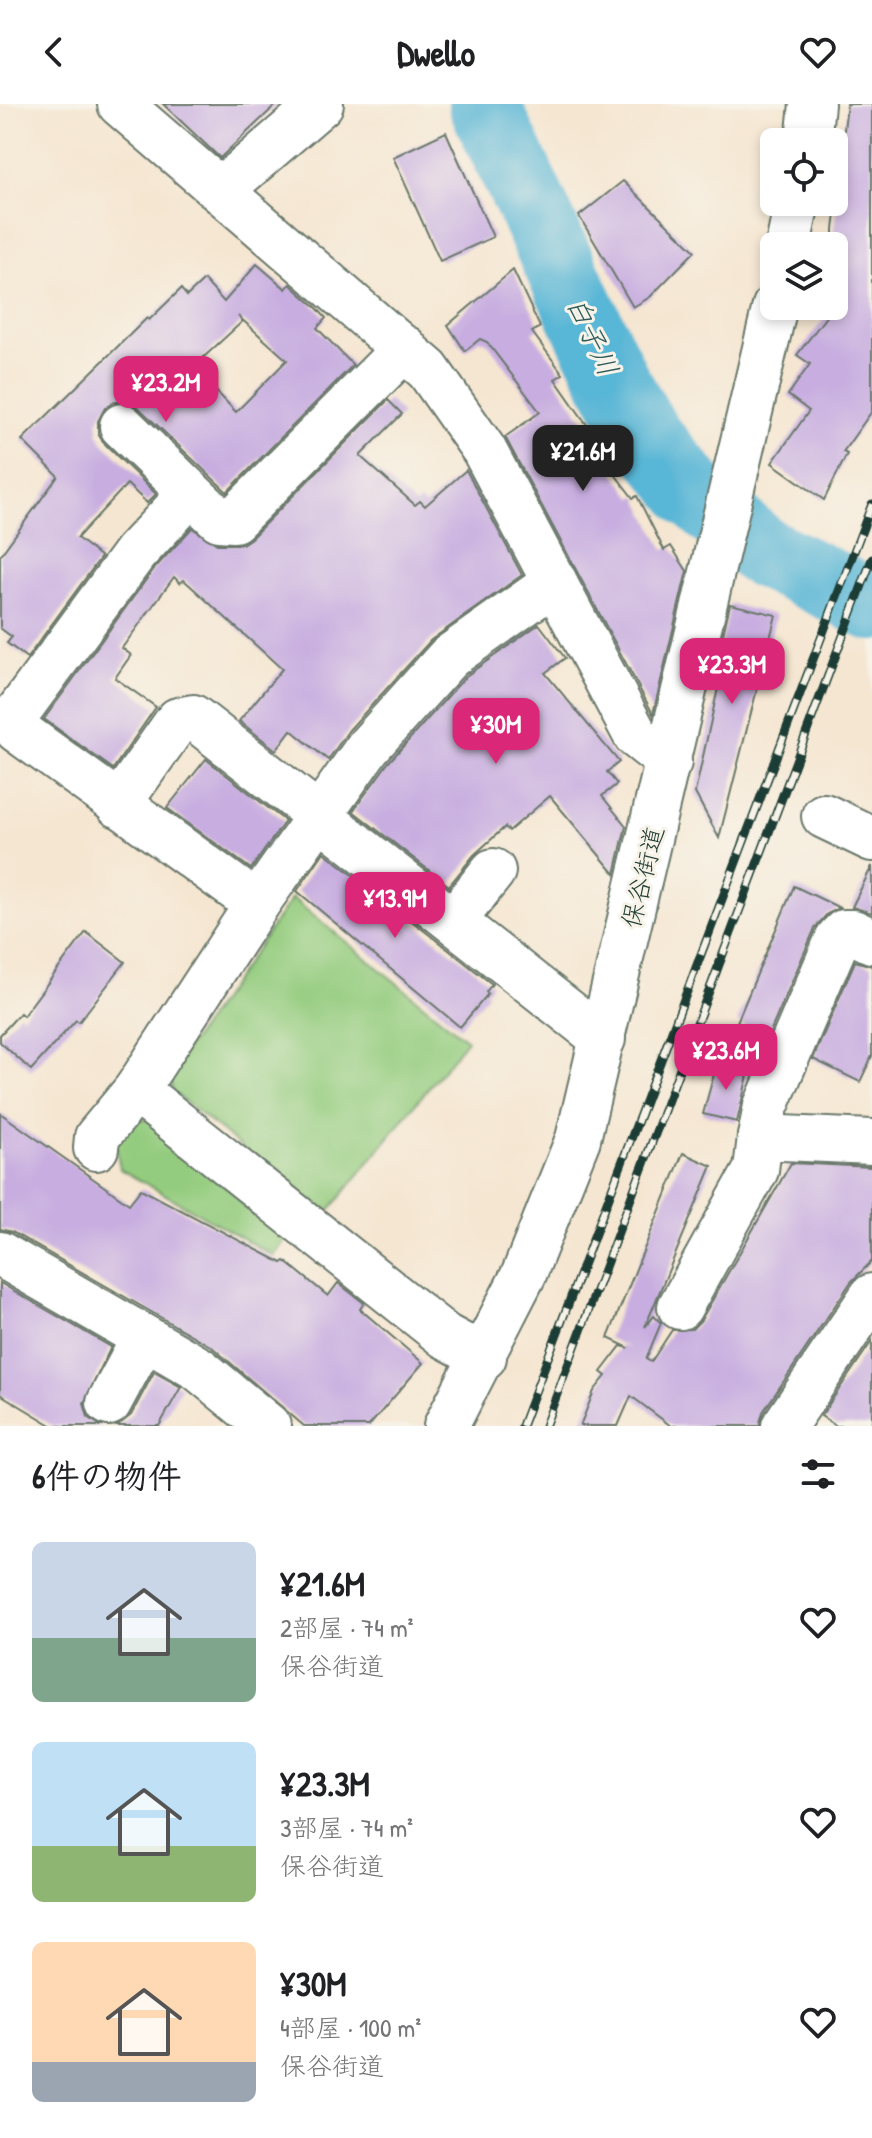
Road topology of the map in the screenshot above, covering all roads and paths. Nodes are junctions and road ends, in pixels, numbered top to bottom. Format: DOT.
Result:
graph roads {
  1 [pos="120,104"];
  2 [pos="321,104"];
  3 [pos="812,104"];
  4 [pos="809,128"];
  5 [pos="220,191"];
  6 [pos="772,320"];
  7 [pos="405,348"];
  8 [pos="122,426"];
  9 [pos="191,493"];
  10 [pos="555,582"];
  11 [pos="669,762"];
  12 [pos="118,805"];
  13 [pos="320,815"];
  14 [pos="824,816"];
  15 [pos="871,835"];
  16 [pos="493,871"];
  17 [pos="257,904"];
  18 [pos="454,920"];
  19 [pos="872,941"];
  20 [pos="603,1039"];
  21 [pos="136,1090"];
  22 [pos="760,1137"];
  23 [pos="872,1142"];
  24 [pos="96,1148"];
  25 [pos="0,1254"];
  26 [pos="872,1296"];
  27 [pos="680,1307"];
  28 [pos="144,1338"];
  29 [pos="484,1357"];
  30 [pos="109,1403"];
  31 [pos="797,1421"];
  32 [pos="268,1426"];
  33 [pos="446,1426"];
  1 -- 5 [label="street"];
  2 -- 5 [label="street"];
  3 -- 4 [label="street"];
  5 -- 7 [label="street"];
  6 -- 11 [label="street, 保谷街道"];
  7 -- 9 [label="street"];
  7 -- 10 [label="street"];
  8 -- 9 [label="street"];
  9 -- 12 [label="street"];
  10 -- 11 [label="street"];
  10 -- 13 [label="street"];
  11 -- 20 [label="street, 保谷街道"];
  12 -- 13 [label="street"];
  12 -- 17 [label="street"];
  13 -- 17 [label="street"];
  13 -- 18 [label="street"];
  14 -- 15 [label="street"];
  16 -- 18 [label="street"];
  17 -- 21 [label="street"];
  18 -- 20 [label="street"];
  19 -- 22 [label="street"];
  20 -- 29 [label="street, 保谷街道"];
  21 -- 24 [label="street"];
  21 -- 29 [label="street"];
  22 -- 23 [label="street"];
  22 -- 27 [label="street"];
  25 -- 28 [label="street"];
  26 -- 31 [label="street"];
  28 -- 30 [label="street"];
  28 -- 32 [label="street"];
  29 -- 33 [label="street, 保谷街道"];
}
